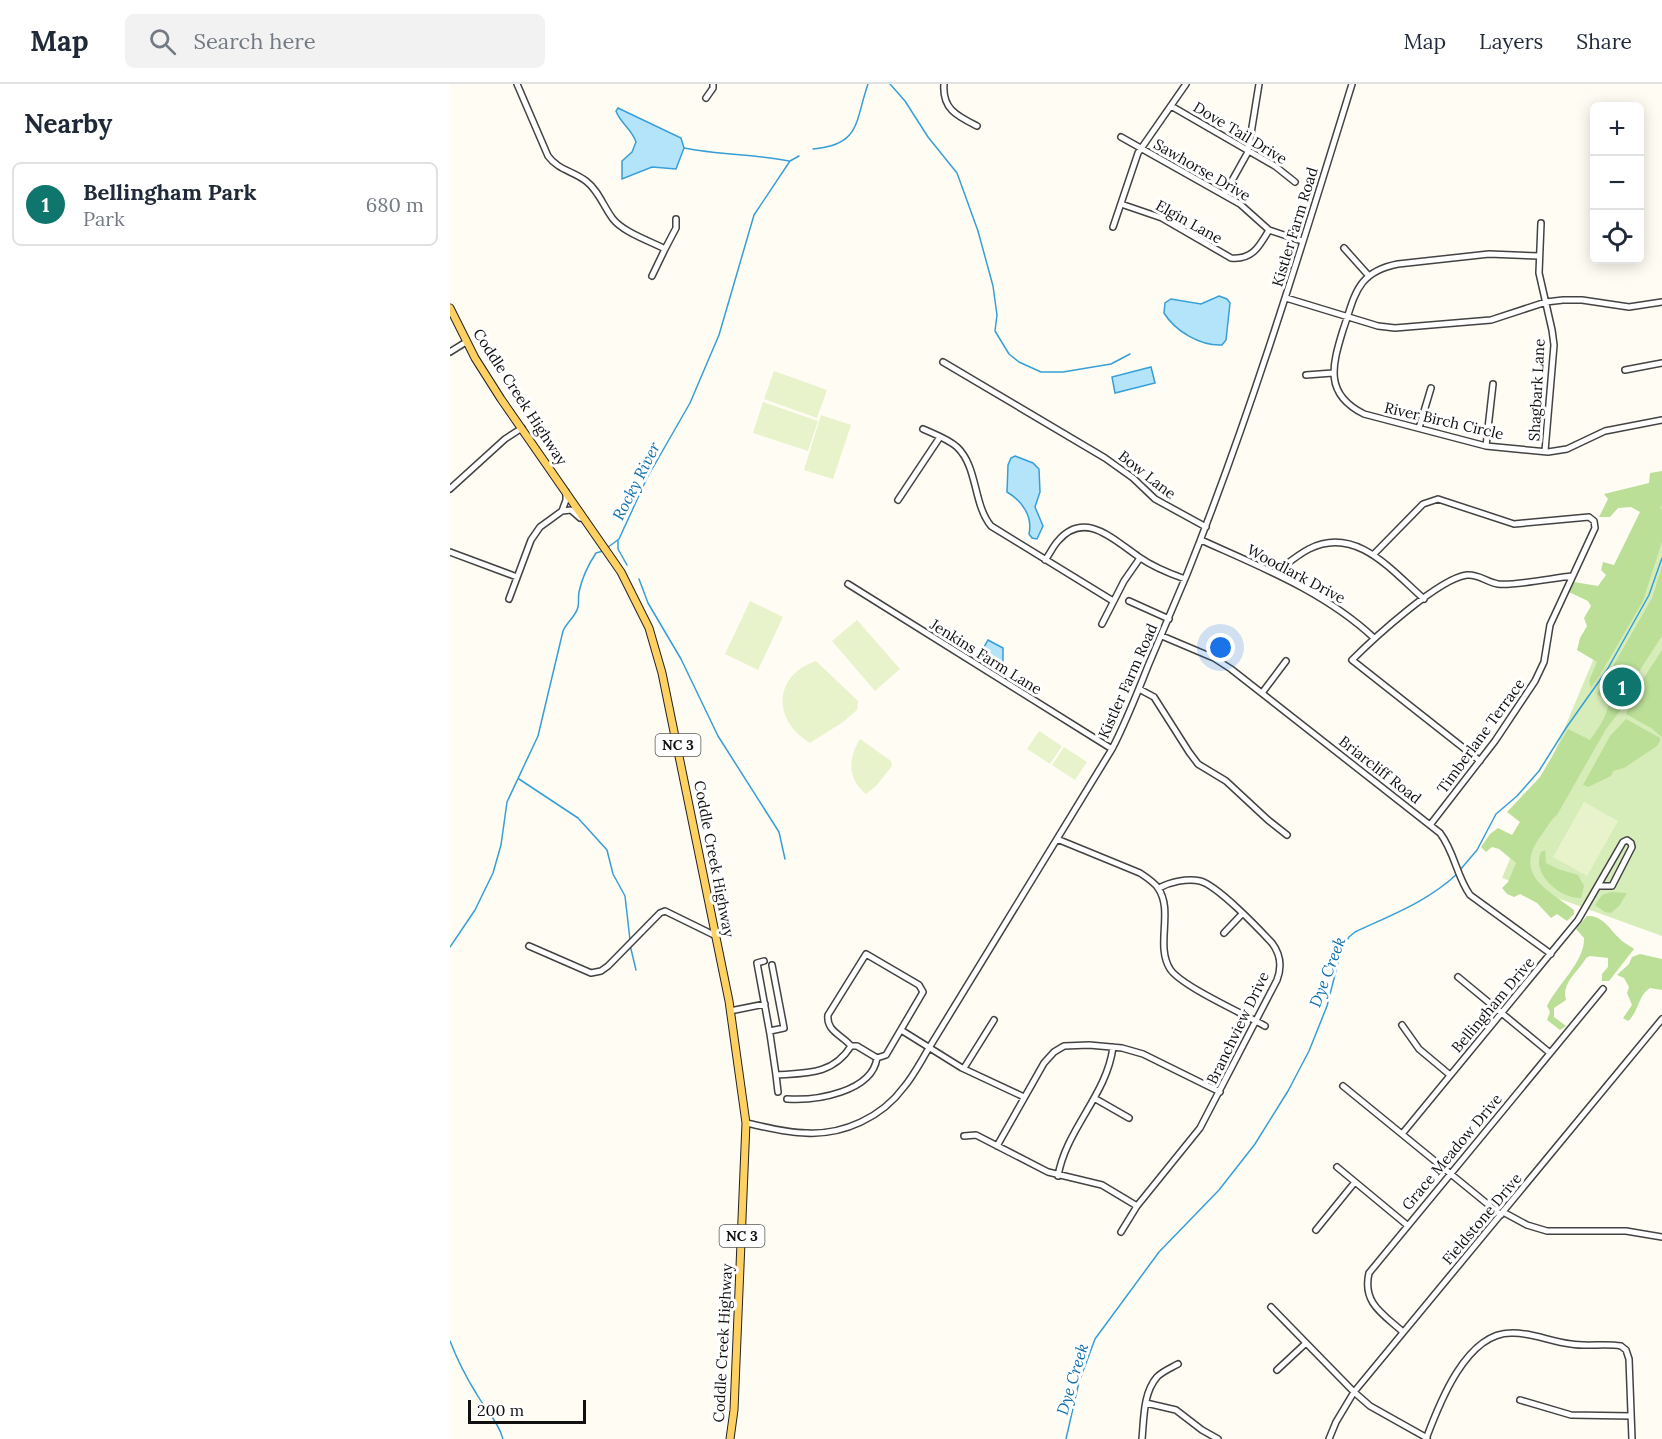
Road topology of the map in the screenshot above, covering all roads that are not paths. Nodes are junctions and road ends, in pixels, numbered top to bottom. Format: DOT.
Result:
graph roads {
  1 [pos="517,84"];
  2 [pos="713,84"];
  3 [pos="944,84"];
  4 [pos="1186,84"];
  5 [pos="1259,84"];
  6 [pos="1352,84"];
  7 [pos="706,98"];
  8 [pos="1171,106"];
  9 [pos="977,126"];
  10 [pos="1121,136"];
  11 [pos="1141,149"];
  12 [pos="1248,152"];
  13 [pos="1295,182"];
  14 [pos="1224,195"];
  15 [pos="1121,204"];
  16 [pos="676,219"];
  17 [pos="1541,223"];
  18 [pos="1113,227"];
  19 [pos="1269,230"];
  20 [pos="1302,241"];
  21 [pos="1344,248"];
  22 [pos="665,249"];
  23 [pos="1539,256"];
  24 [pos="652,276"];
  25 [pos="1369,276"];
  26 [pos="1286,298"];
  27 [pos="1546,302"];
  28 [pos="1662,302"];
  29 [pos="450,308"];
  30 [pos="1348,317"];
  31 [pos="466,342"];
  32 [pos="450,352"];
  33 [pos="943,362"];
  34 [pos="1662,363"];
  35 [pos="1625,370"];
  36 [pos="1333,373"];
  37 [pos="1306,375"];
  38 [pos="1493,384"];
  39 [pos="1431,388"];
  40 [pos="1662,420"];
  41 [pos="522,428"];
  42 [pos="1419,428"];
  43 [pos="923,429"];
  44 [pos="940,437"];
  45 [pos="1486,446"];
  46 [pos="1545,452"];
  47 [pos="450,489"];
  48 [pos="566,491"];
  49 [pos="897,500"];
  50 [pos="562,511"];
  51 [pos="586,521"];
  52 [pos="1206,527"];
  53 [pos="1201,540"];
  54 [pos="450,552"];
  55 [pos="1374,554"];
  56 [pos="1140,558"];
  57 [pos="1046,560"];
  58 [pos="1275,573"];
  59 [pos="517,576"];
  60 [pos="1572,576"];
  61 [pos="1185,579"];
  62 [pos="848,584"];
  63 [pos="509,598"];
  64 [pos="1424,599"];
  65 [pos="1113,601"];
  66 [pos="1129,601"];
  67 [pos="1169,619"];
  68 [pos="1102,624"];
  69 [pos="1162,636"];
  70 [pos="1374,638"];
  71 [pos="1286,661"];
  72 [pos="1139,689"];
  73 [pos="1262,693"];
  74 [pos="1112,749"];
  75 [pos="1480,761"];
  76 [pos="1430,825"];
  77 [pos="1287,835"];
  78 [pos="1057,839"];
  79 [pos="1598,886"];
  80 [pos="1158,888"];
  81 [pos="1242,914"];
  82 [pos="1224,933"];
  83 [pos="716,936"];
  84 [pos="529,946"];
  85 [pos="1551,954"];
  86 [pos="764,961"];
  87 [pos="772,965"];
  88 [pos="1458,977"];
  89 [pos="1603,989"];
  90 [pos="765,1004"];
  91 [pos="730,1011"];
  92 [pos="1502,1013"];
  93 [pos="1662,1019"];
  94 [pos="994,1020"];
  95 [pos="1256,1021"];
  96 [pos="1402,1025"];
  97 [pos="1265,1026"];
  98 [pos="901,1030"];
  99 [pos="770,1031"];
  100 [pos="851,1046"];
  101 [pos="929,1047"];
  102 [pos="1113,1047"];
  103 [pos="1550,1053"];
  104 [pos="877,1058"];
  105 [pos="964,1068"];
  106 [pos="776,1075"];
  107 [pos="1450,1075"];
  108 [pos="1343,1086"];
  109 [pos="778,1092"];
  110 [pos="1220,1092"];
  111 [pos="1024,1097"];
  112 [pos="1094,1098"];
  113 [pos="788,1099"];
  114 [pos="1129,1118"];
  115 [pos="746,1123"];
  116 [pos="1402,1134"];
  117 [pos="964,1136"];
  118 [pos="997,1146"];
  119 [pos="1337,1167"];
  120 [pos="1449,1174"];
  121 [pos="1058,1176"];
  122 [pos="1355,1182"];
  123 [pos="1137,1206"];
  124 [pos="1502,1214"];
  125 [pos="1407,1225"];
  126 [pos="1316,1230"];
  127 [pos="1121,1232"];
  128 [pos="1662,1237"];
  129 [pos="1271,1307"];
  130 [pos="1403,1332"];
  131 [pos="1306,1343"];
  132 [pos="1178,1364"];
  133 [pos="1277,1371"];
  134 [pos="1353,1392"];
  135 [pos="1520,1400"];
  136 [pos="1146,1403"];
  137 [pos="1631,1416"];
  138 [pos="730,1439"];
  139 [pos="1142,1439"];
  140 [pos="1218,1439"];
  141 [pos="1329,1439"];
  142 [pos="1427,1439"];
  143 [pos="1632,1439"];
  1 -- 22 [label="street"];
  2 -- 7 [label="street"];
  3 -- 9 [label="street"];
  4 -- 8 [label="street"];
  5 -- 12 [label="street"];
  6 -- 20 [label="street, Kistler Farm Road"];
  8 -- 11 [label="street"];
  8 -- 12 [label="street, Dove Tail Drive"];
  10 -- 11 [label="street, Sawhorse Drive"];
  11 -- 14 [label="street, Sawhorse Drive"];
  11 -- 15 [label="street"];
  12 -- 13 [label="street, Dove Tail Drive"];
  12 -- 14 [label="street"];
  14 -- 19 [label="street, Sawhorse Drive"];
  15 -- 18 [label="street"];
  15 -- 19 [label="street, Elgin Lane"];
  16 -- 22 [label="street"];
  17 -- 23 [label="street, Shagbark Lane"];
  19 -- 20 [label="street, Sawhorse Drive"];
  20 -- 26 [label="street, Kistler Farm Road"];
  21 -- 25 [label="street"];
  22 -- 24 [label="street"];
  23 -- 25 [label="street"];
  23 -- 27 [label="street, Shagbark Lane"];
  25 -- 30 [label="street"];
  26 -- 30 [label="street"];
  26 -- 52 [label="street, Kistler Farm Road"];
  27 -- 28 [label="street"];
  27 -- 30 [label="street"];
  27 -- 46 [label="street, Shagbark Lane"];
  29 -- 31 [label="main road, Coddle Creek Highway / NC 3"];
  30 -- 36 [label="street"];
  31 -- 32 [label="street"];
  31 -- 41 [label="main road, Coddle Creek Highway / NC 3"];
  33 -- 52 [label="street, Bow Lane"];
  34 -- 35 [label="street"];
  36 -- 37 [label="street"];
  36 -- 42 [label="street, River Birch Circle"];
  38 -- 45 [label="street"];
  39 -- 42 [label="street"];
  40 -- 46 [label="street, River Birch Circle"];
  41 -- 47 [label="street"];
  41 -- 48 [label="main road, Coddle Creek Highway / NC 3"];
  42 -- 45 [label="street, River Birch Circle"];
  43 -- 44 [label="street"];
  44 -- 49 [label="street"];
  44 -- 57 [label="street"];
  45 -- 46 [label="street, River Birch Circle"];
  48 -- 50 [label="street"];
  48 -- 51 [label="main road, Coddle Creek Highway / NC 3"];
  50 -- 51 [label="street"];
  50 -- 59 [label="street"];
  51 -- 83 [label="main road, Coddle Creek Highway / NC 3"];
  52 -- 53 [label="street, Kistler Farm Road"];
  53 -- 58 [label="street, Woodlark Drive"];
  53 -- 61 [label="street, Kistler Farm Road"];
  54 -- 59 [label="street"];
  55 -- 58 [label="street"];
  55 -- 60 [label="street, Timberlane Terrace"];
  55 -- 64 [label="street"];
  56 -- 57 [label="street"];
  56 -- 61 [label="street"];
  56 -- 65 [label="street"];
  57 -- 65 [label="street"];
  58 -- 70 [label="street, Woodlark Drive"];
  59 -- 63 [label="street"];
  60 -- 64 [label="street"];
  60 -- 75 [label="street, Timberlane Terrace"];
  61 -- 67 [label="street, Kistler Farm Road"];
  62 -- 74 [label="street, Jenkins Farm Lane"];
  64 -- 70 [label="street"];
  65 -- 68 [label="street"];
  66 -- 67 [label="street"];
  67 -- 69 [label="street, Kistler Farm Road"];
  69 -- 72 [label="street, Kistler Farm Road"];
  69 -- 73 [label="street, Briarcliff Road"];
  70 -- 75 [label="street"];
  71 -- 73 [label="street"];
  72 -- 74 [label="street, Kistler Farm Road"];
  72 -- 77 [label="street"];
  73 -- 76 [label="street, Briarcliff Road"];
  74 -- 78 [label="street, Kistler Farm Road"];
  75 -- 76 [label="street, Timberlane Terrace"];
  76 -- 85 [label="street, Briarcliff Road"];
  78 -- 80 [label="street"];
  78 -- 101 [label="street, Kistler Farm Road"];
  79 -- 79 [label="street, Bellingham Drive"];
  79 -- 85 [label="street, Bellingham Drive"];
  80 -- 81 [label="street, Branchview Drive"];
  80 -- 95 [label="street"];
  81 -- 82 [label="street"];
  81 -- 95 [label="street, Branchview Drive"];
  83 -- 84 [label="street"];
  83 -- 91 [label="main road, Coddle Creek Highway / NC 3"];
  85 -- 92 [label="street, Bellingham Drive"];
  86 -- 90 [label="street"];
  87 -- 99 [label="street"];
  88 -- 92 [label="street"];
  89 -- 103 [label="street, Grace Meadow Drive"];
  90 -- 91 [label="street"];
  90 -- 99 [label="street"];
  91 -- 115 [label="main road, Coddle Creek Highway / NC 3"];
  92 -- 103 [label="street"];
  92 -- 107 [label="street, Bellingham Drive"];
  93 -- 124 [label="street, Fieldstone Drive"];
  94 -- 105 [label="street"];
  95 -- 97 [label="street"];
  95 -- 110 [label="street, Branchview Drive"];
  96 -- 107 [label="street"];
  98 -- 100 [label="street"];
  98 -- 101 [label="street"];
  98 -- 104 [label="street"];
  99 -- 106 [label="street"];
  100 -- 104 [label="street"];
  100 -- 106 [label="street"];
  101 -- 105 [label="street"];
  101 -- 115 [label="street, Kistler Farm Road"];
  102 -- 110 [label="street"];
  102 -- 111 [label="street"];
  102 -- 112 [label="street"];
  103 -- 120 [label="street, Grace Meadow Drive"];
  104 -- 113 [label="street"];
  105 -- 111 [label="street"];
  106 -- 109 [label="street"];
  107 -- 116 [label="street, Bellingham Drive"];
  108 -- 116 [label="street"];
  110 -- 123 [label="street, Branchview Drive"];
  111 -- 118 [label="street"];
  112 -- 114 [label="street"];
  112 -- 121 [label="street"];
  115 -- 138 [label="main road, Coddle Creek Highway / NC 3"];
  116 -- 120 [label="street"];
  117 -- 118 [label="street"];
  118 -- 121 [label="street"];
  119 -- 122 [label="street"];
  120 -- 124 [label="street"];
  120 -- 125 [label="street, Grace Meadow Drive"];
  121 -- 123 [label="street"];
  122 -- 125 [label="street"];
  122 -- 126 [label="street"];
  123 -- 127 [label="street, Branchview Drive"];
  124 -- 128 [label="street"];
  124 -- 130 [label="street, Fieldstone Drive"];
  125 -- 130 [label="street, Grace Meadow Drive"];
  129 -- 131 [label="street"];
  130 -- 134 [label="street, Fieldstone Drive"];
  131 -- 133 [label="street"];
  131 -- 134 [label="street"];
  132 -- 136 [label="street"];
  134 -- 141 [label="street, Fieldstone Drive"];
  134 -- 142 [label="street"];
  135 -- 137 [label="street"];
  136 -- 139 [label="street"];
  136 -- 140 [label="street"];
  137 -- 142 [label="street"];
  137 -- 143 [label="street"];
}
